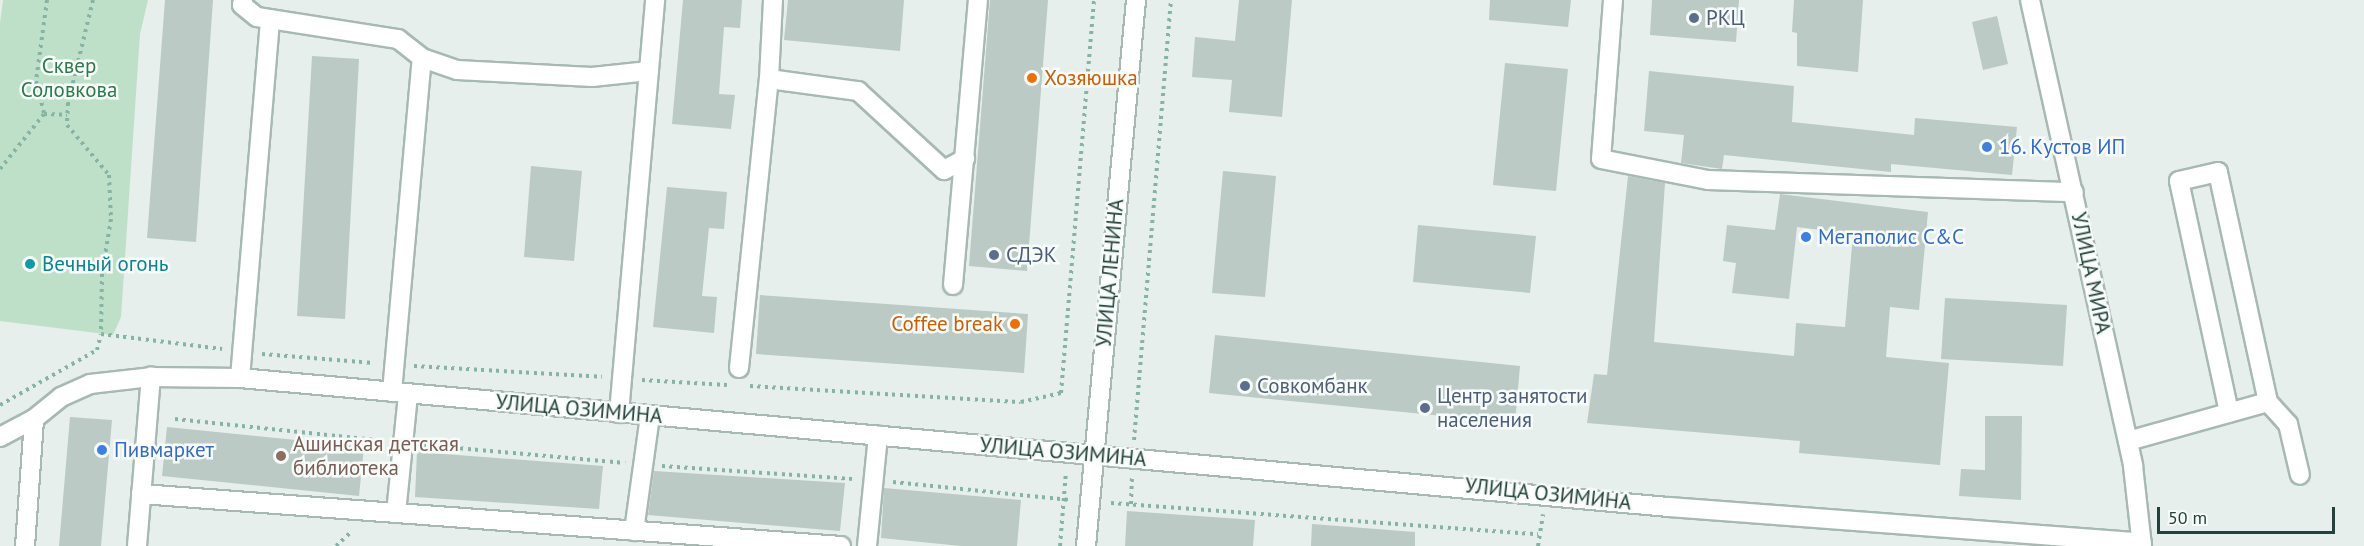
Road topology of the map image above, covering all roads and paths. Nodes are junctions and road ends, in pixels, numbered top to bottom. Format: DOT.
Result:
graph roads {
  1 [pos="47,0"];
  2 [pos="93,0"];
  3 [pos="243,0"];
  4 [pos="655,0"];
  5 [pos="773,0"];
  6 [pos="978,0"];
  7 [pos="1136,0"];
  8 [pos="1171,0"];
  9 [pos="1613,0"];
  10 [pos="2030,0"];
  11 [pos="270,19"];
  12 [pos="422,58"];
  13 [pos="649,71"];
  14 [pos="769,79"];
  15 [pos="44,114"];
  16 [pos="67,115"];
  17 [pos="965,159"];
  18 [pos="0,163"];
  19 [pos="0,168"];
  20 [pos="2074,192"];
  21 [pos="953,285"];
  22 [pos="101,334"];
  23 [pos="155,340"];
  24 [pos="739,368"];
  25 [pos="151,377"];
  26 [pos="240,378"];
  27 [pos="400,393"];
  28 [pos="2268,402"];
  29 [pos="0,405"];
  30 [pos="619,413"];
  31 [pos="2229,413"];
  32 [pos="650,416"];
  33 [pos="34,419"];
  34 [pos="878,436"];
  35 [pos="0,437"];
  36 [pos="2128,441"];
  37 [pos="1093,453"];
  38 [pos="1133,459"];
  39 [pos="1066,464"];
  40 [pos="2300,475"];
  41 [pos="1548,493"];
  42 [pos="141,494"];
  43 [pos="1131,504"];
  44 [pos="396,513"];
  45 [pos="634,531"];
  46 [pos="2143,545"];
  47 [pos="25,546"];
  48 [pos="137,546"];
  49 [pos="841,546"];
  50 [pos="867,546"];
  51 [pos="1060,546"];
  52 [pos="1086,546"];
  53 [pos="1538,546"];
  1 -- 15 [label="path"];
  2 -- 16 [label="path"];
  3 -- 11 [label="street"];
  4 -- 13 [label="street"];
  5 -- 14 [label="street"];
  6 -- 17 [label="street"];
  7 -- 37 [label="street, УЛИЦА ЛЕНИНА"];
  8 -- 38 [label="path"];
  9 -- 20 [label="street"];
  10 -- 20 [label="street, УЛИЦА МИРА"];
  11 -- 12 [label="street"];
  11 -- 26 [label="street"];
  12 -- 13 [label="street"];
  12 -- 27 [label="street"];
  13 -- 30 [label="street"];
  14 -- 17 [label="street"];
  14 -- 24 [label="street"];
  15 -- 16 [label="path"];
  15 -- 18 [label="path"];
  16 -- 22 [label="path"];
  17 -- 21 [label="street"];
  18 -- 19 [label="path"];
  20 -- 36 [label="street, УЛИЦА МИРА"];
  22 -- 23 [label="path"];
  22 -- 29 [label="path"];
  25 -- 26 [label="street, УЛИЦА ОЗИМИНА"];
  25 -- 33 [label="street, УЛИЦА ОЗИМИНА"];
  25 -- 42 [label="street"];
  26 -- 27 [label="street, УЛИЦА ОЗИМИНА"];
  27 -- 30 [label="street, УЛИЦА ОЗИМИНА"];
  27 -- 44 [label="street"];
  28 -- 31 [label="street"];
  28 -- 31 [label="street"];
  28 -- 40 [label="street"];
  30 -- 32 [label="street, УЛИЦА ОЗИМИНА"];
  31 -- 36 [label="street"];
  32 -- 34 [label="street, УЛИЦА ОЗИМИНА"];
  32 -- 45 [label="street"];
  33 -- 35 [label="street, УЛИЦА ОЗИМИНА"];
  33 -- 47 [label="street"];
  34 -- 37 [label="street, УЛИЦА ОЗИМИНА"];
  34 -- 50 [label="street"];
  36 -- 46 [label="street, УЛИЦА МИРА"];
  37 -- 38 [label="street, УЛИЦА ОЗИМИНА"];
  37 -- 52 [label="street, УЛИЦА ЛЕНИНА"];
  38 -- 41 [label="street, УЛИЦА ОЗИМИНА"];
  38 -- 43 [label="path"];
  39 -- 51 [label="path"];
  41 -- 46 [label="street, УЛИЦА ОЗИМИНА"];
  41 -- 53 [label="path"];
  42 -- 44 [label="street"];
  42 -- 48 [label="street"];
  44 -- 45 [label="street"];
  45 -- 49 [label="street"];
}
